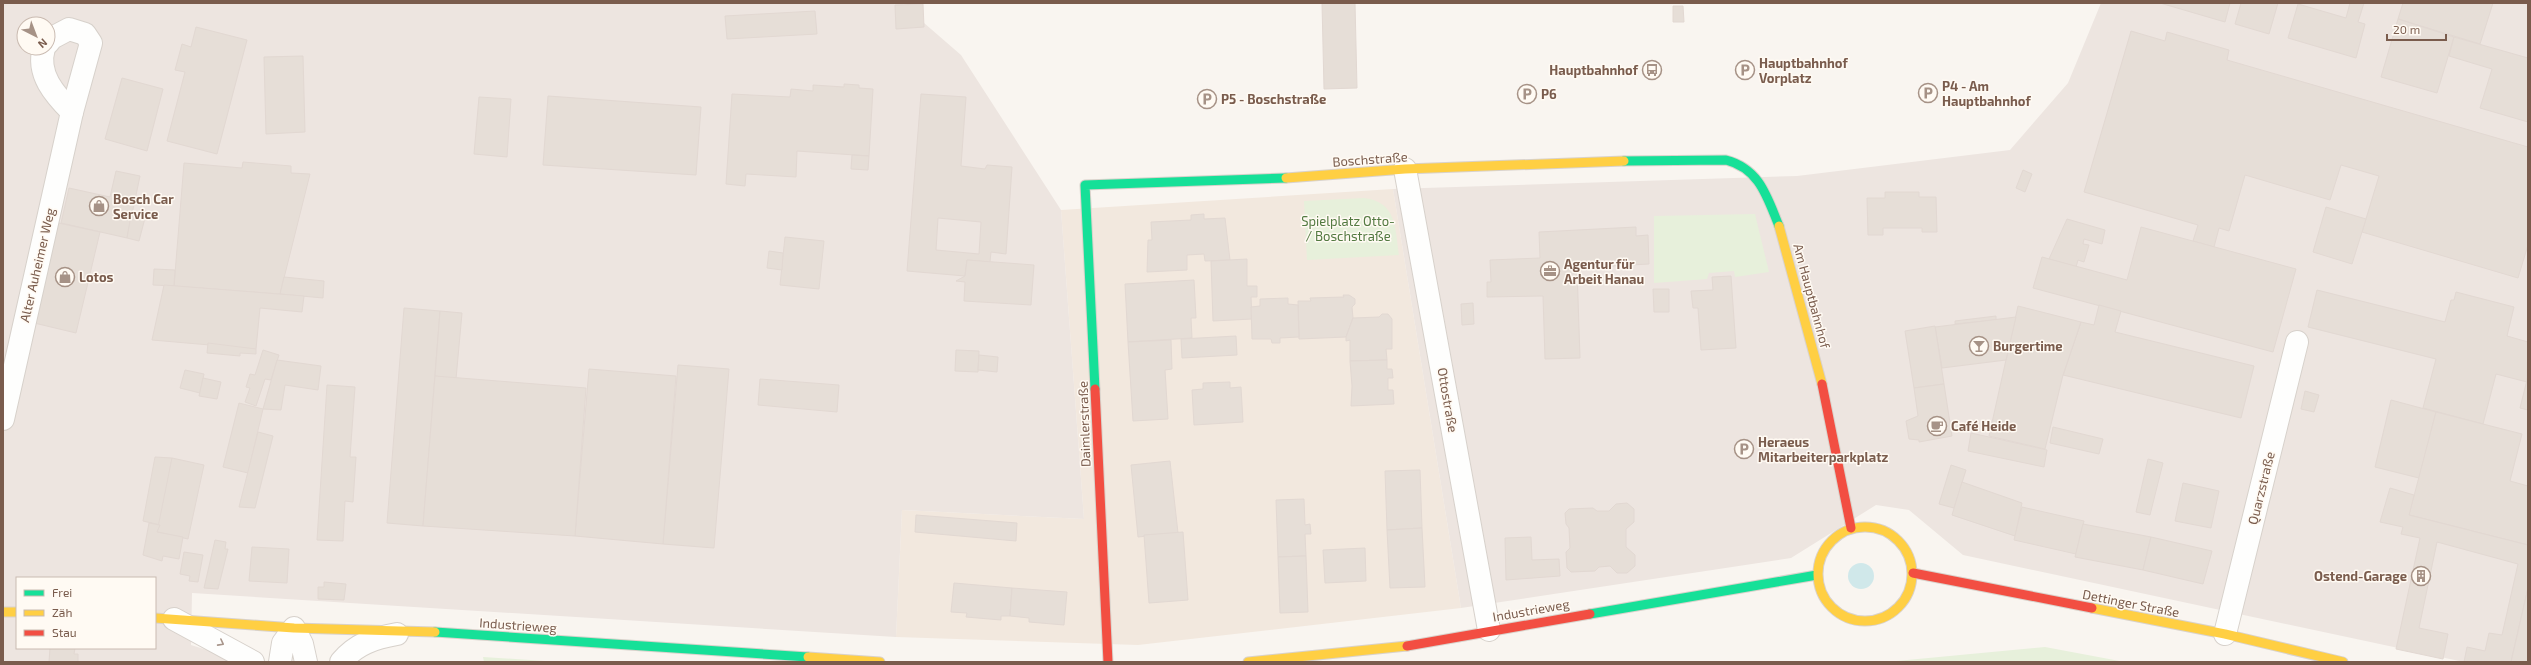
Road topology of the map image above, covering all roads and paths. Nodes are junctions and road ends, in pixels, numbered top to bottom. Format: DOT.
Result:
graph roads {
  1 [pos="56,36"];
  2 [pos="42,56"];
  3 [pos="72,112"];
  4 [pos="1656,160"];
  5 [pos="1406,169"];
  6 [pos="1085,185"];
  7 [pos="2297,342"];
  8 [pos="3,418"];
  9 [pos="1851,528"];
  10 [pos="1913,573"];
  11 [pos="1818,575"];
  12 [pos="3,612"];
  13 [pos="16,612"];
  14 [pos="165,618"];
  15 [pos="294,628"];
  16 [pos="1489,630"];
  17 [pos="416,631"];
  18 [pos="2225,634"];
  19 [pos="253,662"];
  20 [pos="280,662"];
  21 [pos="306,662"];
  22 [pos="341,662"];
  23 [pos="880,662"];
  24 [pos="1108,662"];
  25 [pos="1248,662"];
  26 [pos="2343,662"];
  1 -- 3 [label="street, Alter Auheimer Weg"];
  2 -- 3 [label="street"];
  3 -- 8 [label="street, Alter Auheimer Weg"];
  4 -- 5 [label="street, Boschstraße"];
  4 -- 9 [label="street, Am Hauptbahnhof"];
  5 -- 6 [label="street, Boschstraße"];
  5 -- 16 [label="street, Ottostraße"];
  6 -- 24 [label="street, Daimlerstraße"];
  7 -- 18 [label="street, Quarzstraße"];
  9 -- 10 [label="street"];
  9 -- 11 [label="street"];
  10 -- 11 [label="street"];
  10 -- 18 [label="street, Dettinger Straße"];
  11 -- 16 [label="street, Industrieweg"];
  12 -- 13 [label="street"];
  14 -- 15 [label="street, Industrieweg"];
  14 -- 19 [label="street, one-way"];
  15 -- 17 [label="street, Industrieweg"];
  15 -- 20 [label="street"];
  15 -- 21 [label="street"];
  16 -- 25 [label="street, Industrieweg"];
  17 -- 22 [label="street"];
  17 -- 23 [label="street, Industrieweg"];
  18 -- 26 [label="street, Dettinger Straße"];
}
